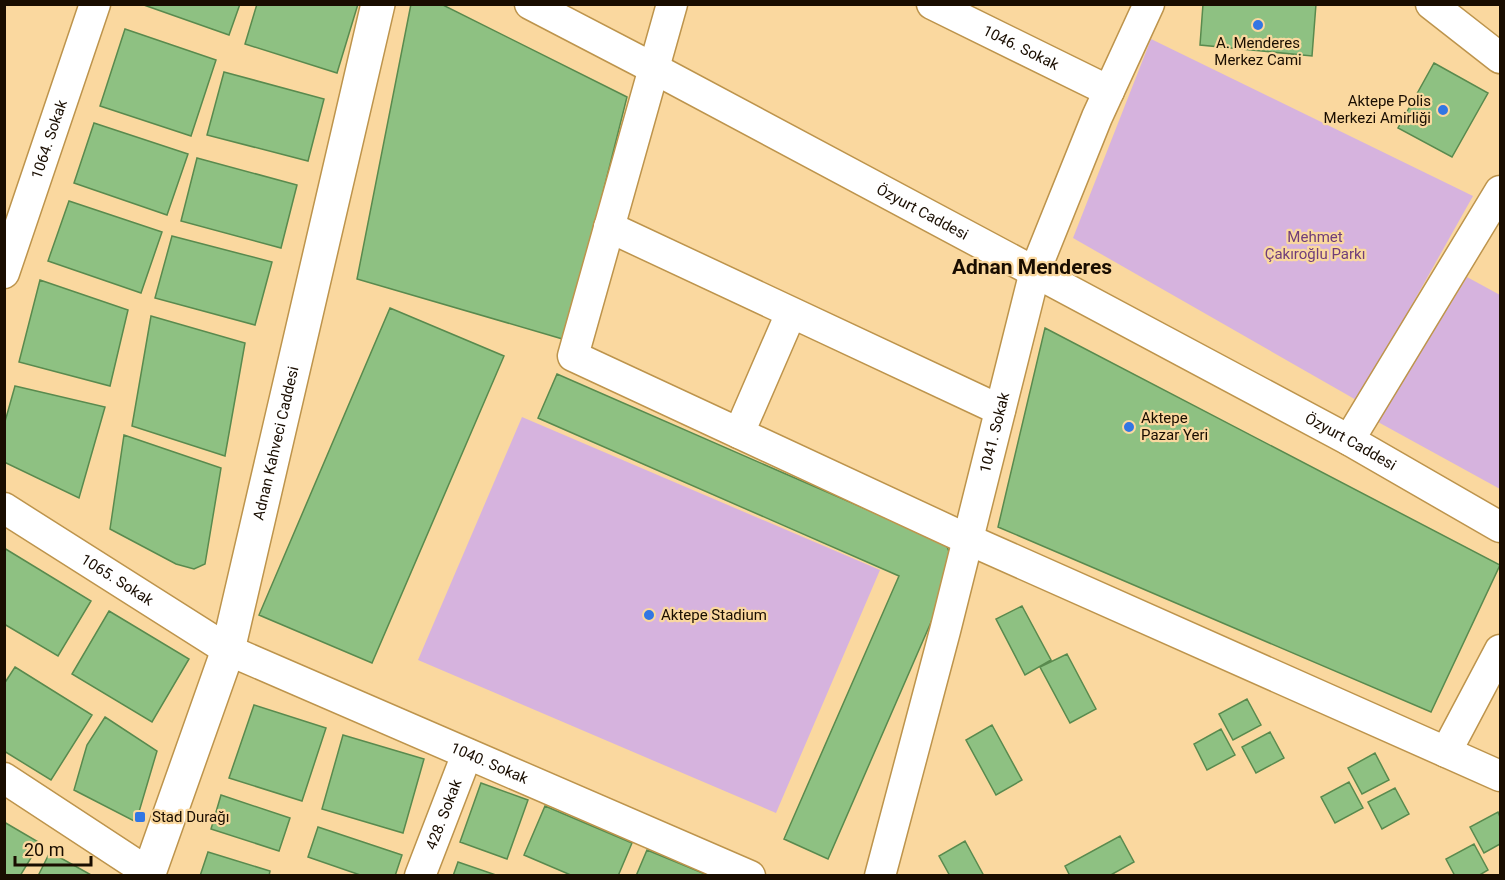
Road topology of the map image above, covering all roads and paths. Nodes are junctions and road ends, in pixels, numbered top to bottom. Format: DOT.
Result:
graph roads {
  1 [pos="95,4"];
  2 [pos="378,4"];
  3 [pos="530,4"];
  4 [pos="672,4"];
  5 [pos="932,4"];
  6 [pos="1149,4"];
  7 [pos="1431,4"];
  8 [pos="1500,58"];
  9 [pos="653,68"];
  10 [pos="1110,91"];
  11 [pos="1500,191"];
  12 [pos="609,227"];
  13 [pos="1035,271"];
  14 [pos="4,273"];
  15 [pos="791,313"];
  16 [pos="1000,410"];
  17 [pos="739,433"];
  18 [pos="1348,440"];
  19 [pos="4,508"];
  20 [pos="1500,527"];
  21 [pos="968,539"];
  22 [pos="228,650"];
  23 [pos="1500,650"];
  24 [pos="1446,752"];
  25 [pos="467,754"];
  26 [pos="1500,776"];
  27 [pos="4,778"];
  28 [pos="149,874"];
  29 [pos="420,876"];
  30 [pos="750,876"];
  31 [pos="880,876"];
  1 -- 14 [label="street, 1064. Sokak"];
  2 -- 22 [label="street, Adnan Kahveci Caddesi"];
  3 -- 9 [label="street, Özyurt Caddesi"];
  4 -- 9 [label="street"];
  5 -- 10 [label="street, 1046. Sokak"];
  6 -- 10 [label="street, 1041. Sokak"];
  7 -- 8 [label="street"];
  9 -- 12 [label="street"];
  9 -- 13 [label="street, Özyurt Caddesi"];
  10 -- 13 [label="street, 1041. Sokak"];
  11 -- 18 [label="street"];
  12 -- 15 [label="street"];
  12 -- 17 [label="street"];
  13 -- 16 [label="street, 1041. Sokak"];
  13 -- 18 [label="street, Özyurt Caddesi"];
  15 -- 16 [label="street"];
  15 -- 17 [label="street"];
  16 -- 21 [label="street, 1041. Sokak"];
  17 -- 21 [label="street"];
  18 -- 20 [label="street, Özyurt Caddesi"];
  19 -- 22 [label="street, 1065. Sokak"];
  21 -- 24 [label="street"];
  21 -- 31 [label="street, 1041. Sokak"];
  22 -- 25 [label="street, 1040. Sokak"];
  22 -- 28 [label="street, Adnan Kahveci Caddesi"];
  23 -- 24 [label="street"];
  24 -- 26 [label="street"];
  25 -- 29 [label="street, 428. Sokak"];
  25 -- 30 [label="street, 1040. Sokak"];
  27 -- 28 [label="street"];
}
